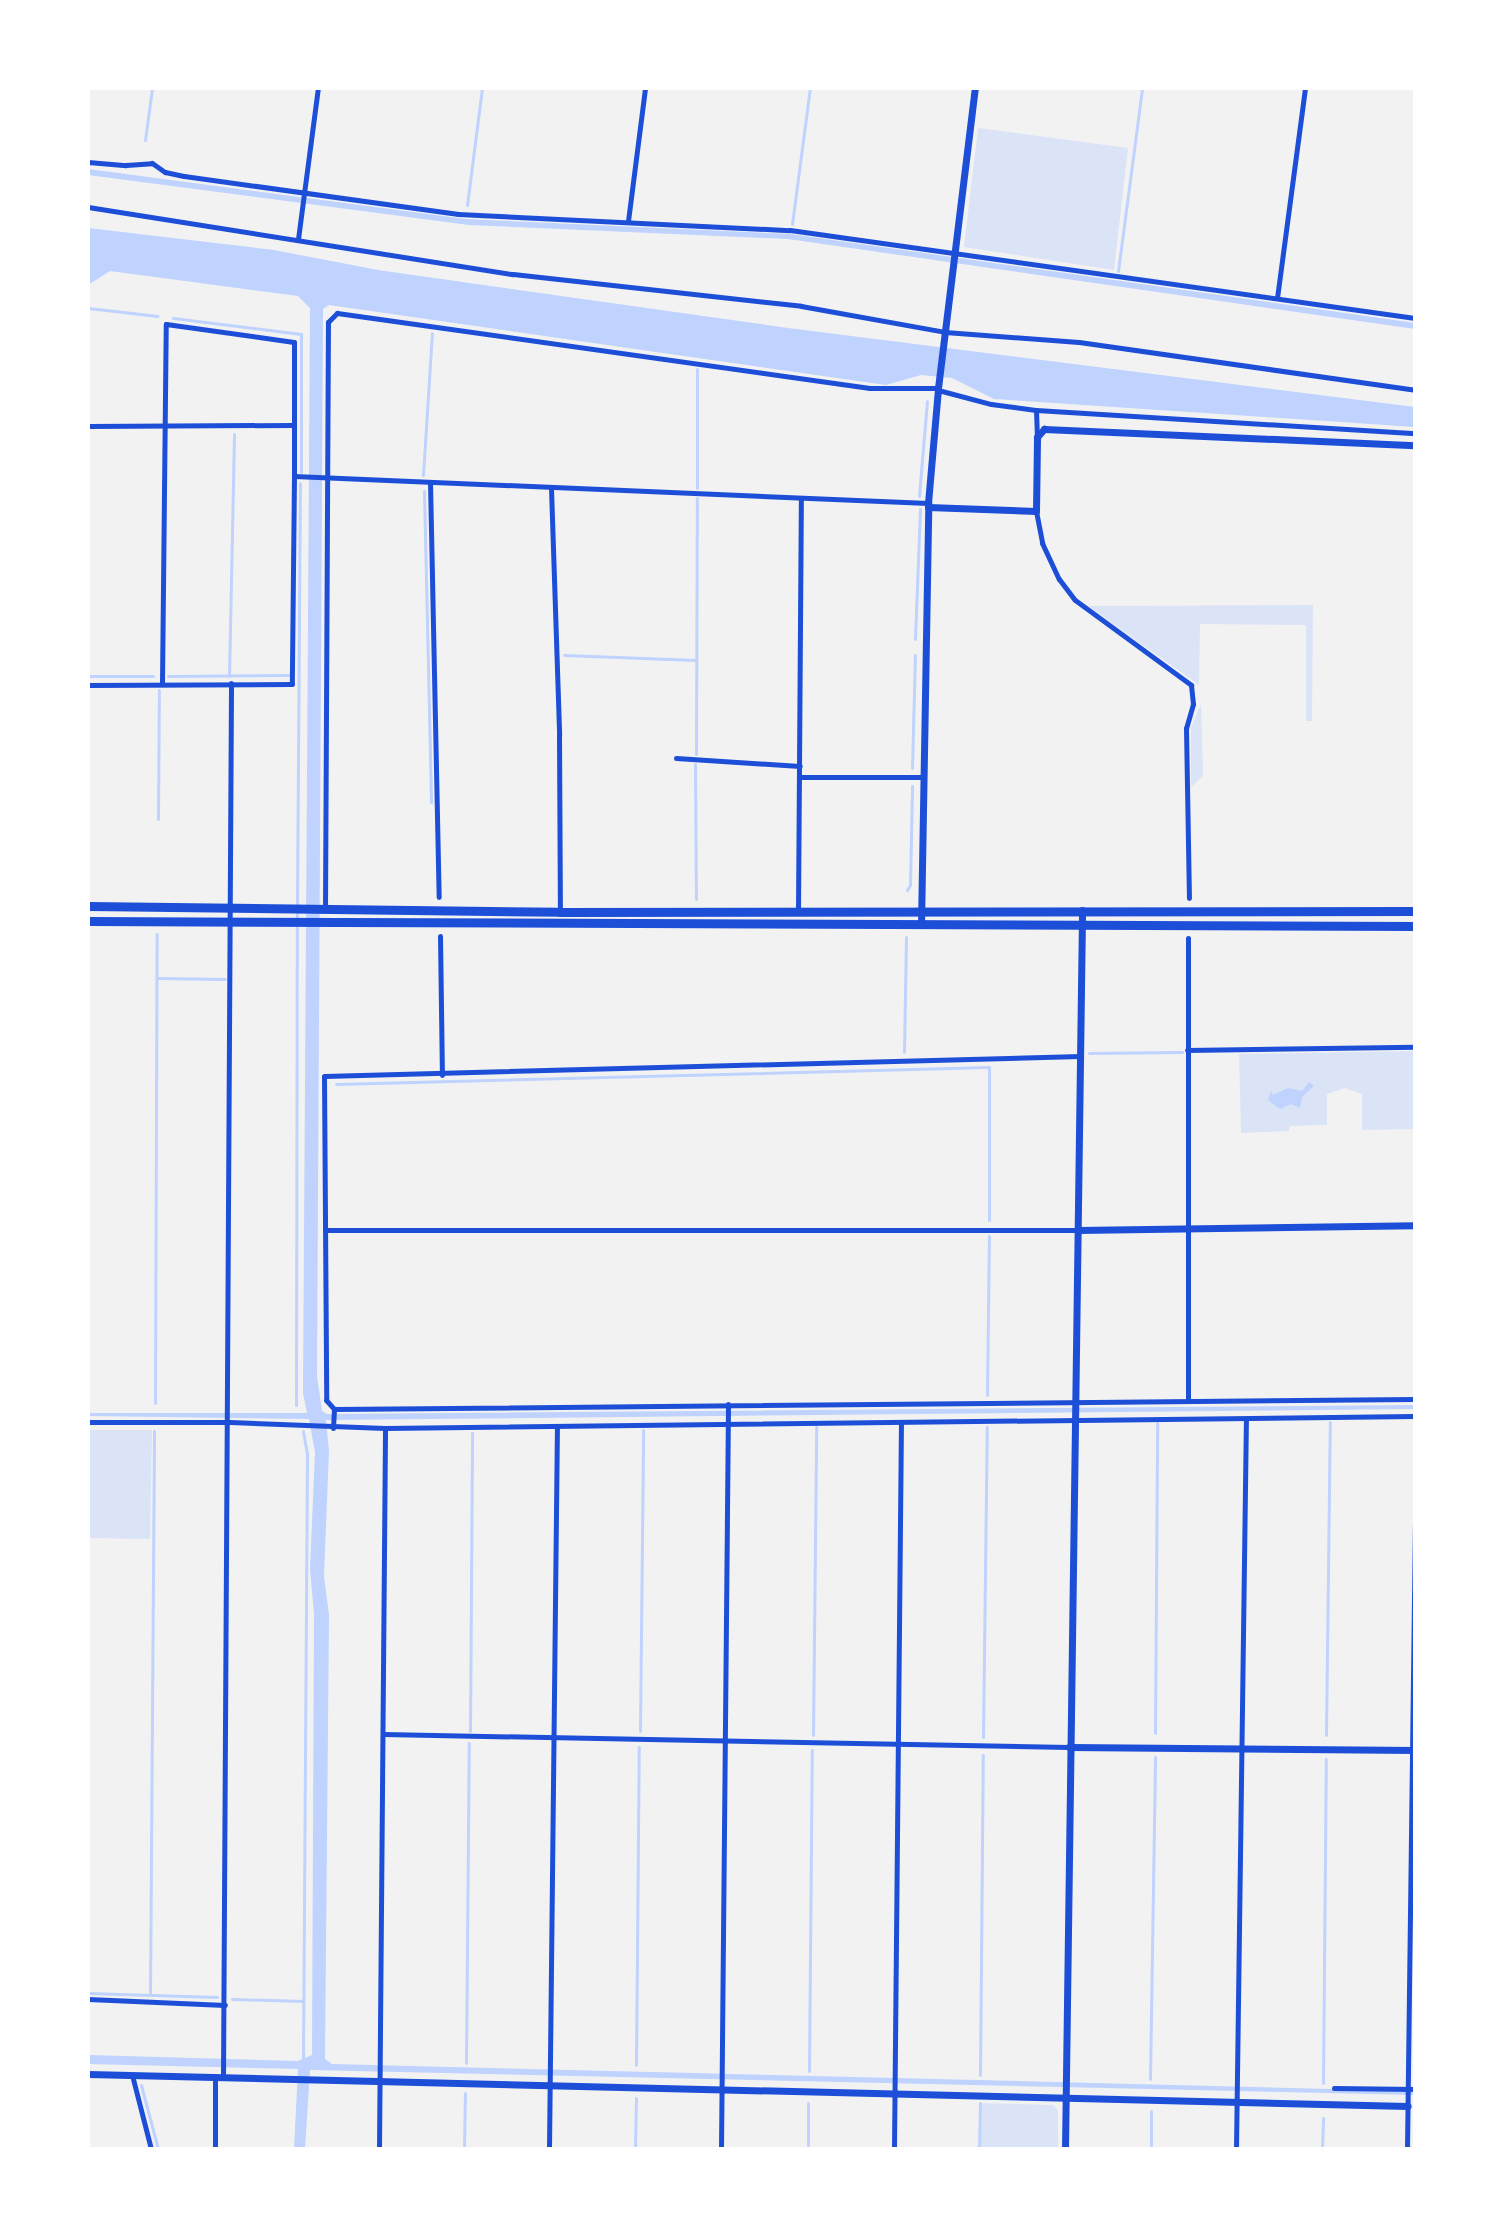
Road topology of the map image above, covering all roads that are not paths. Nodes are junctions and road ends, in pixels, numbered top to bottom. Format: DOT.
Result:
graph roads {
  1 [pos="318,88"];
  2 [pos="645,88"];
  3 [pos="975,88"];
  4 [pos="1305,88"];
  5 [pos="88,162"];
  6 [pos="304,193"];
  7 [pos="88,207"];
  8 [pos="628,221"];
  9 [pos="298,239"];
  10 [pos="954,254"];
  11 [pos="1277,298"];
  12 [pos="1415,318"];
  13 [pos="945,332"];
  14 [pos="938,387"];
  15 [pos="1415,390"];
  16 [pos="1036,410"];
  17 [pos="294,425"];
  18 [pos="88,426"];
  19 [pos="163,427"];
  20 [pos="1415,433"];
  21 [pos="1037,437"];
  22 [pos="1415,445"];
  23 [pos="294,476"];
  24 [pos="326,478"];
  25 [pos="430,482"];
  26 [pos="551,488"];
  27 [pos="801,498"];
  28 [pos="928,505"];
  29 [pos="1036,511"];
  30 [pos="162,683"];
  31 [pos="231,683"];
  32 [pos="88,685"];
  33 [pos="676,758"];
  34 [pos="800,766"];
  35 [pos="800,777"];
  36 [pos="922,777"];
  37 [pos="439,897"];
  38 [pos="1189,898"];
  39 [pos="88,906"];
  40 [pos="230,908"];
  41 [pos="324,909"];
  42 [pos="921,910"];
  43 [pos="1082,910"];
  44 [pos="798,911"];
  45 [pos="1415,911"];
  46 [pos="560,912"];
  47 [pos="88,921"];
  48 [pos="230,921"];
  49 [pos="921,925"];
  50 [pos="1415,926"];
  51 [pos="1082,927"];
  52 [pos="440,936"];
  53 [pos="1188,938"];
  54 [pos="1415,1047"];
  55 [pos="1187,1050"];
  56 [pos="1081,1056"];
  57 [pos="442,1075"];
  58 [pos="1415,1225"];
  59 [pos="1188,1228"];
  60 [pos="325,1230"];
  61 [pos="1077,1230"];
  62 [pos="1415,1399"];
  63 [pos="1072,1400"];
  64 [pos="1188,1400"];
  65 [pos="728,1404"];
  66 [pos="334,1410"];
  67 [pos="1415,1416"];
  68 [pos="1072,1419"];
  69 [pos="1246,1419"];
  70 [pos="88,1422"];
  71 [pos="230,1422"];
  72 [pos="901,1422"];
  73 [pos="728,1423"];
  74 [pos="332,1426"];
  75 [pos="557,1426"];
  76 [pos="385,1428"];
  77 [pos="1415,1522"];
  78 [pos="383,1734"];
  79 [pos="554,1738"];
  80 [pos="725,1741"];
  81 [pos="899,1743"];
  82 [pos="1069,1747"];
  83 [pos="1242,1748"];
  84 [pos="1414,1750"];
  85 [pos="88,1999"];
  86 [pos="225,2005"];
  87 [pos="88,2074"];
  88 [pos="132,2075"];
  89 [pos="221,2075"];
  90 [pos="380,2079"];
  91 [pos="550,2082"];
  92 [pos="721,2087"];
  93 [pos="1334,2088"];
  94 [pos="1412,2089"];
  95 [pos="895,2092"];
  96 [pos="1066,2096"];
  97 [pos="1237,2100"];
  98 [pos="1410,2104"];
  99 [pos="151,2149"];
  100 [pos="215,2149"];
  101 [pos="379,2149"];
  102 [pos="549,2149"];
  103 [pos="721,2149"];
  104 [pos="894,2149"];
  105 [pos="1065,2149"];
  106 [pos="1236,2149"];
  107 [pos="1407,2149"];
  1 -- 6 [label="street"];
  2 -- 8 [label="street"];
  3 -- 10 [label="street"];
  4 -- 11 [label="street"];
  5 -- 6 [label="street"];
  6 -- 8 [label="street"];
  6 -- 9 [label="street"];
  7 -- 9 [label="street"];
  8 -- 10 [label="street"];
  9 -- 13 [label="street"];
  10 -- 11 [label="street"];
  10 -- 13 [label="street"];
  11 -- 12 [label="street"];
  13 -- 14 [label="street"];
  13 -- 15 [label="street"];
  14 -- 16 [label="street"];
  14 -- 24 [label="street"];
  14 -- 28 [label="street"];
  16 -- 20 [label="street"];
  16 -- 21 [label="street"];
  17 -- 19 [label="street"];
  17 -- 19 [label="street"];
  17 -- 23 [label="street"];
  18 -- 19 [label="street"];
  19 -- 30 [label="street"];
  21 -- 22 [label="street"];
  21 -- 29 [label="street"];
  23 -- 24 [label="street"];
  23 -- 31 [label="street"];
  24 -- 25 [label="street"];
  24 -- 41 [label="street"];
  25 -- 26 [label="street"];
  25 -- 37 [label="street"];
  26 -- 27 [label="street"];
  26 -- 46 [label="street"];
  27 -- 28 [label="street"];
  27 -- 34 [label="street"];
  28 -- 29 [label="street"];
  28 -- 36 [label="street"];
  29 -- 38 [label="street"];
  30 -- 31 [label="street"];
  30 -- 32 [label="street"];
  31 -- 40 [label="street"];
  33 -- 34 [label="street"];
  34 -- 35 [label="street"];
  35 -- 36 [label="street"];
  35 -- 44 [label="street"];
  36 -- 42 [label="street"];
  39 -- 40 [label="highway"];
  40 -- 41 [label="highway"];
  40 -- 48 [label="street"];
  41 -- 46 [label="highway"];
  42 -- 43 [label="highway"];
  42 -- 44 [label="highway"];
  42 -- 49 [label="street"];
  43 -- 45 [label="highway"];
  43 -- 51 [label="street"];
  44 -- 46 [label="highway"];
  47 -- 48 [label="highway"];
  48 -- 49 [label="highway"];
  48 -- 71 [label="street"];
  49 -- 51 [label="highway"];
  50 -- 51 [label="highway"];
  51 -- 56 [label="street"];
  52 -- 57 [label="street"];
  53 -- 55 [label="street"];
  54 -- 55 [label="street"];
  55 -- 59 [label="street"];
  56 -- 57 [label="street"];
  56 -- 61 [label="street"];
  57 -- 60 [label="street"];
  58 -- 59 [label="street"];
  59 -- 61 [label="street"];
  59 -- 64 [label="street"];
  60 -- 61 [label="street"];
  60 -- 66 [label="street"];
  61 -- 63 [label="street"];
  62 -- 64 [label="street"];
  63 -- 64 [label="street"];
  63 -- 65 [label="street"];
  63 -- 68 [label="street"];
  65 -- 66 [label="street"];
  65 -- 73 [label="street"];
  66 -- 74 [label="street"];
  67 -- 69 [label="street"];
  68 -- 69 [label="street"];
  68 -- 72 [label="street"];
  68 -- 82 [label="street"];
  69 -- 83 [label="street"];
  70 -- 71 [label="street"];
  71 -- 74 [label="street"];
  71 -- 86 [label="street"];
  72 -- 73 [label="street"];
  72 -- 81 [label="street"];
  73 -- 75 [label="street"];
  73 -- 80 [label="street"];
  74 -- 76 [label="street"];
  75 -- 76 [label="street"];
  75 -- 79 [label="street"];
  76 -- 78 [label="street"];
  77 -- 84 [label="street"];
  78 -- 79 [label="street"];
  78 -- 90 [label="street"];
  79 -- 80 [label="street"];
  79 -- 91 [label="street"];
  80 -- 81 [label="street"];
  80 -- 92 [label="street"];
  81 -- 82 [label="street"];
  81 -- 95 [label="street"];
  82 -- 83 [label="street"];
  82 -- 96 [label="street"];
  83 -- 84 [label="street"];
  83 -- 97 [label="street"];
  84 -- 94 [label="street"];
  85 -- 86 [label="street"];
  86 -- 89 [label="street"];
  87 -- 88 [label="street"];
  88 -- 89 [label="street"];
  88 -- 99 [label="street"];
  89 -- 90 [label="street"];
  89 -- 100 [label="street"];
  90 -- 91 [label="street"];
  90 -- 101 [label="street"];
  91 -- 92 [label="street"];
  91 -- 102 [label="street"];
  92 -- 95 [label="street"];
  92 -- 103 [label="street"];
  93 -- 94 [label="street"];
  94 -- 98 [label="street"];
  95 -- 96 [label="street"];
  95 -- 104 [label="street"];
  96 -- 97 [label="street"];
  96 -- 105 [label="street"];
  97 -- 98 [label="street"];
  97 -- 106 [label="street"];
  98 -- 107 [label="street"];
}
